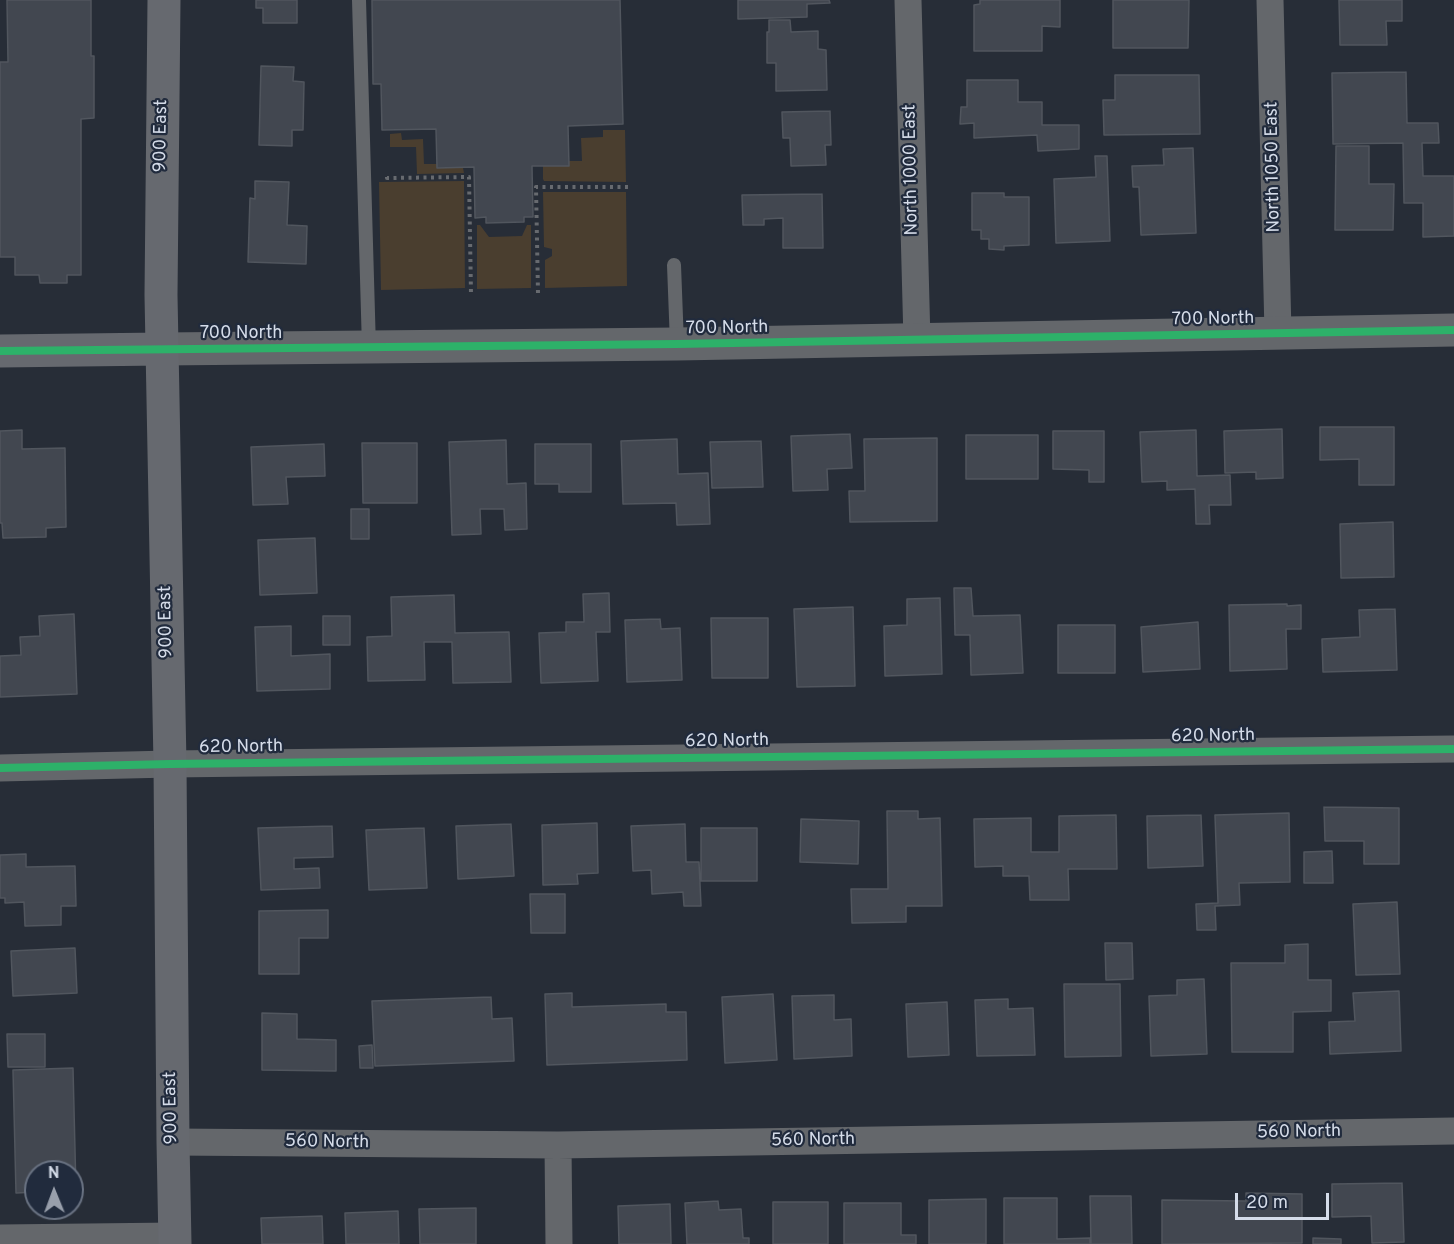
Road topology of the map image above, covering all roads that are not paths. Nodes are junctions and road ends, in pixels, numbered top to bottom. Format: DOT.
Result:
graph roads {
  1 [pos="164,0"];
  2 [pos="359,0"];
  3 [pos="908,0"];
  4 [pos="1270,0"];
  5 [pos="674,265"];
  6 [pos="1454,330"];
  7 [pos="1278,333"];
  8 [pos="916,341"];
  9 [pos="676,345"];
  10 [pos="369,348"];
  11 [pos="162,349"];
  12 [pos="0,351"];
  13 [pos="1454,749"];
  14 [pos="170,764"];
  15 [pos="0,768"];
  16 [pos="1454,1131"];
  17 [pos="173,1142"];
  18 [pos="558,1145"];
  19 [pos="2,1240"];
  20 [pos="175,1240"];
  21 [pos="65,1241"];
  22 [pos="559,1244"];
  1 -- 11 [label="main road, 900 East"];
  2 -- 10 [label="lane"];
  3 -- 8 [label="street, North 1000 East"];
  4 -- 7 [label="street, North 1050 East"];
  5 -- 9 [label="lane"];
  6 -- 7 [label="street, 700 North"];
  7 -- 8 [label="street, 700 North"];
  8 -- 9 [label="street, 700 North"];
  9 -- 10 [label="street, 700 North"];
  10 -- 11 [label="street, 700 North"];
  11 -- 12 [label="main road, 700 North"];
  11 -- 14 [label="main road, 900 East"];
  13 -- 14 [label="street, 620 North"];
  14 -- 15 [label="street, 620 North"];
  14 -- 17 [label="main road, 900 East"];
  16 -- 18 [label="street, 560 North"];
  17 -- 18 [label="street, 560 North"];
  17 -- 20 [label="main road, 900 East"];
  18 -- 22 [label="street"];
  19 -- 21 [label="street"];
  20 -- 21 [label="street"];
}
